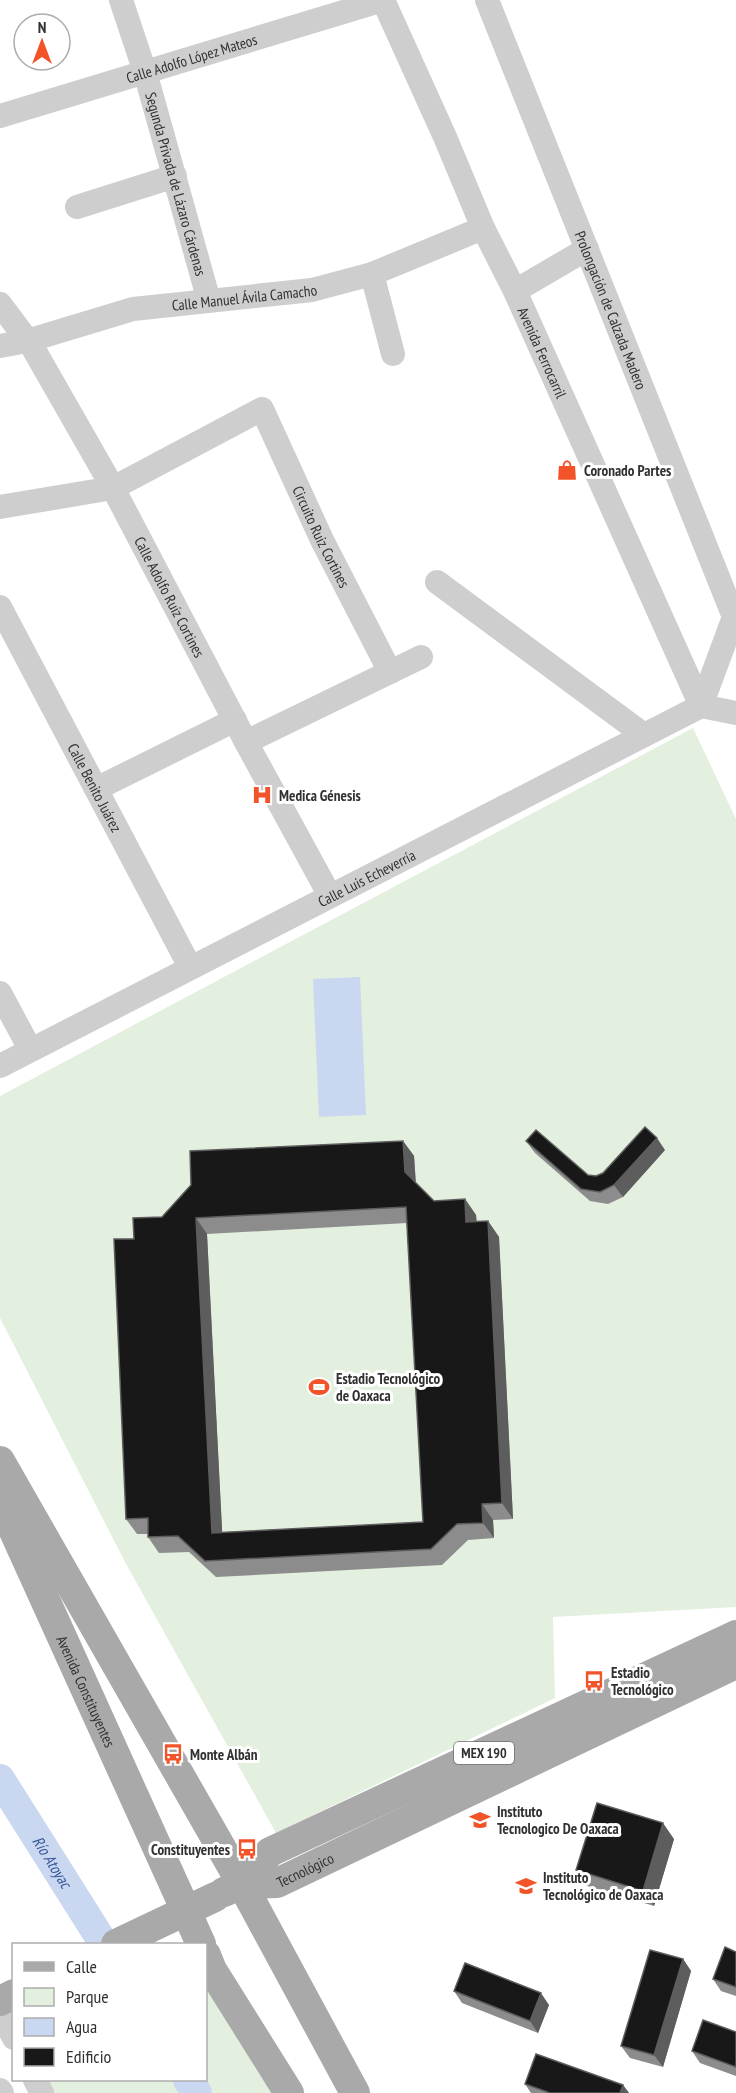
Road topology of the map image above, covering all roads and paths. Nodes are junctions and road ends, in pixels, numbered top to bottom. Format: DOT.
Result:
graph roads {
  1 [pos="121,0"];
  2 [pos="383,0"];
  3 [pos="487,0"];
  4 [pos="145,72"];
  5 [pos="0,116"];
  6 [pos="175,176"];
  7 [pos="77,207"];
  8 [pos="483,228"];
  9 [pos="587,249"];
  10 [pos="372,274"];
  11 [pos="515,291"];
  12 [pos="210,300"];
  13 [pos="0,304"];
  14 [pos="27,341"];
  15 [pos="0,346"];
  16 [pos="393,354"];
  17 [pos="113,488"];
  18 [pos="0,507"];
  19 [pos="437,582"];
  20 [pos="0,608"];
  21 [pos="735,619"];
  22 [pos="421,657"];
  23 [pos="390,672"];
  24 [pos="701,706"];
  25 [pos="736,713"];
  26 [pos="235,720"];
  27 [pos="644,735"];
  28 [pos="246,742"];
  29 [pos="96,789"];
  30 [pos="330,896"];
  31 [pos="190,968"];
  32 [pos="0,993"];
  33 [pos="30,1049"];
  34 [pos="0,1066"];
  35 [pos="0,1461"];
  36 [pos="0,1487"];
  37 [pos="736,1635"];
  38 [pos="736,1664"];
  39 [pos="501,1760"];
  40 [pos="242,1884"];
  41 [pos="118,1943"];
  42 [pos="201,1943"];
  43 [pos="207,1958"];
  44 [pos="0,2013"];
  45 [pos="12,2034"];
  46 [pos="290,2093"];
  47 [pos="355,2093"];
  1 -- 4 [label="street, Segunda Privada de Lázaro Cárdenas"];
  2 -- 4 [label="street, Calle Adolfo López Mateos"];
  2 -- 8 [label="street, Avenida Ferrocarril"];
  3 -- 9 [label="street, Prolongación de Calzada Madero"];
  4 -- 5 [label="street, Calle Adolfo López Mateos"];
  4 -- 6 [label="street, Segunda Privada de Lázaro Cárdenas"];
  6 -- 7 [label="street"];
  6 -- 12 [label="street, Segunda Privada de Lázaro Cárdenas"];
  8 -- 10 [label="street, Calle Manuel Ávila Camacho"];
  8 -- 11 [label="street, Avenida Ferrocarril"];
  9 -- 11 [label="street"];
  9 -- 21 [label="street, Prolongación de Calzada Madero"];
  10 -- 12 [label="street, Calle Manuel Ávila Camacho"];
  10 -- 16 [label="street"];
  11 -- 24 [label="street, Avenida Ferrocarril"];
  12 -- 14 [label="street, Calle Manuel Ávila Camacho"];
  13 -- 14 [label="street, Calle Adolfo Ruíz Cortines"];
  14 -- 15 [label="street, Calle Manuel Ávila Camacho"];
  14 -- 17 [label="street, Calle Adolfo Ruíz Cortines"];
  17 -- 18 [label="street"];
  17 -- 23 [label="street, Circuito Ruiz Cortines"];
  17 -- 26 [label="street, Calle Adolfo Ruíz Cortines"];
  19 -- 27 [label="street"];
  20 -- 29 [label="street, Calle Benito Juárez"];
  21 -- 24 [label="street"];
  22 -- 23 [label="street"];
  23 -- 28 [label="street"];
  24 -- 25 [label="street"];
  24 -- 27 [label="street, Calle Luis Echeverría"];
  26 -- 28 [label="street, Calle Adolfo Ruíz Cortines"];
  26 -- 29 [label="street"];
  27 -- 30 [label="street, Calle Luis Echeverría"];
  28 -- 30 [label="street, Calle Adolfo Ruíz Cortines"];
  29 -- 31 [label="street, Calle Benito Juárez"];
  30 -- 31 [label="street, Calle Luis Echeverría"];
  31 -- 33 [label="street, Calle Luis Echeverría"];
  32 -- 33 [label="street"];
  33 -- 34 [label="street, Calle Luis Echeverría"];
  35 -- 40 [label="main road"];
  36 -- 42 [label="main road, Avenida Constituyentes"];
  37 -- 39 [label="main road, Tecnológico / MEX 190"];
  38 -- 39 [label="main road, Tecnológico / MEX 190"];
  39 -- 40 [label="main road, Tecnológico / MEX 190"];
  40 -- 41 [label="main road, MEX 190, bridge"];
  40 -- 47 [label="main road"];
  43 -- 46 [label="main road"];
  44 -- 45 [label="street"];
}
